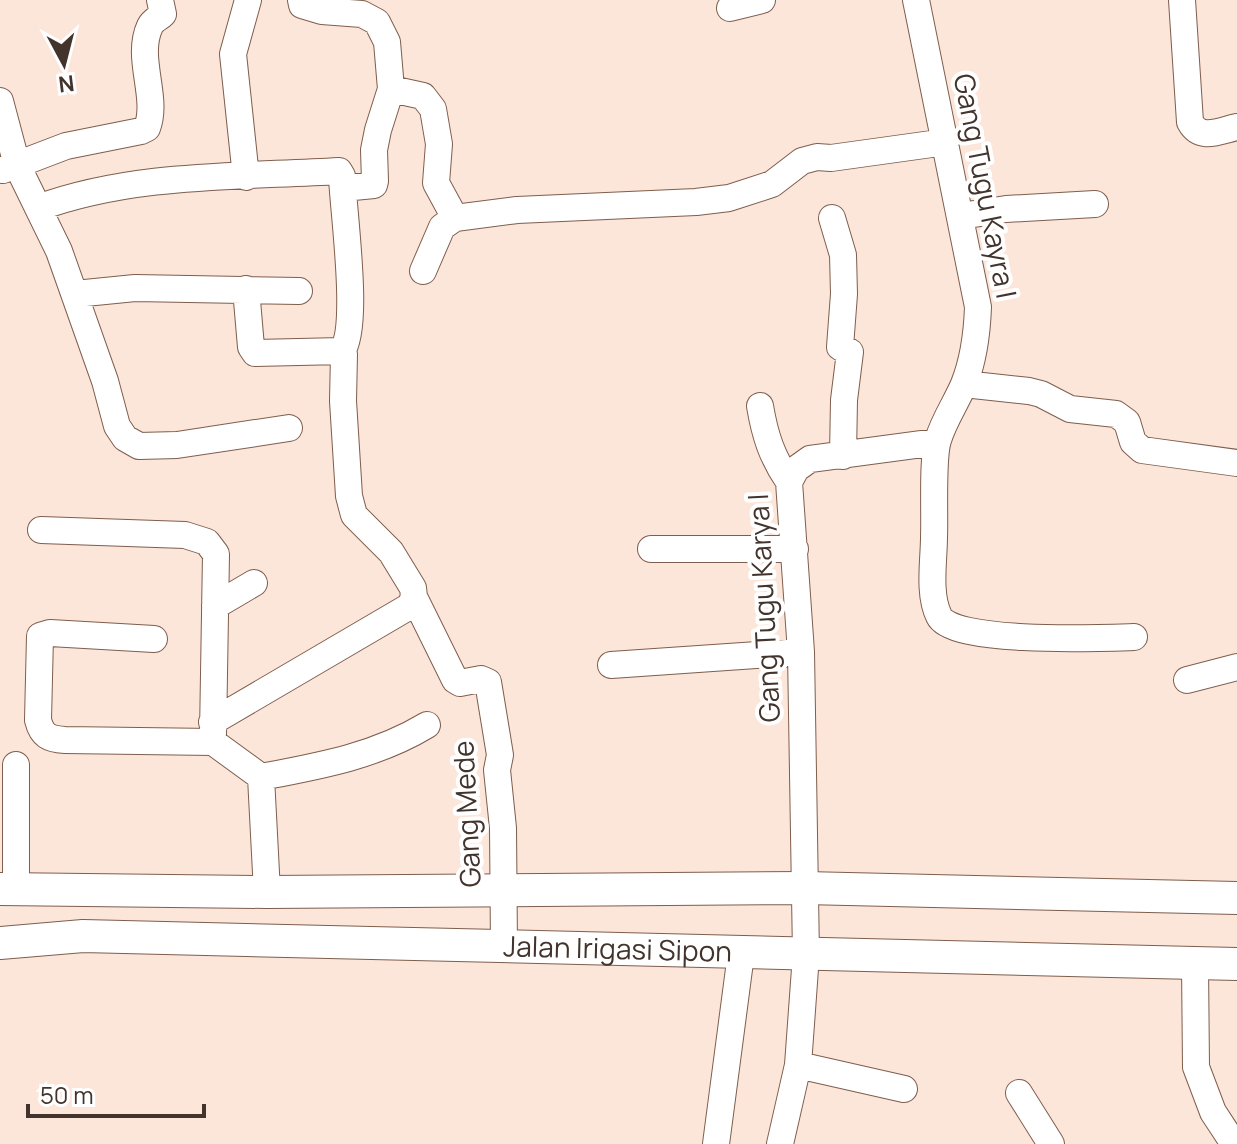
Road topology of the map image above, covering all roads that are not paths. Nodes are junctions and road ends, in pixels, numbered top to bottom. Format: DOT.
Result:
graph roads {
  1 [pos="160,0"];
  2 [pos="248,0"];
  3 [pos="301,0"];
  4 [pos="762,0"];
  5 [pos="916,0"];
  6 [pos="1182,0"];
  7 [pos="730,8"];
  8 [pos="391,89"];
  9 [pos="0,101"];
  10 [pos="1237,127"];
  11 [pos="946,142"];
  12 [pos="8,168"];
  13 [pos="246,177"];
  14 [pos="343,188"];
  15 [pos="1095,204"];
  16 [pos="38,208"];
  17 [pos="961,216"];
  18 [pos="455,218"];
  19 [pos="832,218"];
  20 [pos="423,271"];
  21 [pos="246,289"];
  22 [pos="299,291"];
  23 [pos="75,294"];
  24 [pos="342,351"];
  25 [pos="964,384"];
  26 [pos="760,406"];
  27 [pos="289,428"];
  28 [pos="937,442"];
  29 [pos="843,456"];
  30 [pos="1237,463"];
  31 [pos="789,482"];
  32 [pos="41,530"];
  33 [pos="651,549"];
  34 [pos="795,549"];
  35 [pos="254,583"];
  36 [pos="414,597"];
  37 [pos="215,606"];
  38 [pos="1134,637"];
  39 [pos="154,639"];
  40 [pos="801,652"];
  41 [pos="611,665"];
  42 [pos="1237,667"];
  43 [pos="1187,680"];
  44 [pos="427,725"];
  45 [pos="213,732"];
  46 [pos="16,765"];
  47 [pos="261,777"];
  48 [pos="8,889"];
  49 [pos="267,892"];
  50 [pos="805,894"];
  51 [pos="503,897"];
  52 [pos="1237,898"];
  53 [pos="504,940"];
  54 [pos="0,943"];
  55 [pos="806,950"];
  56 [pos="741,954"];
  57 [pos="1195,964"];
  58 [pos="1237,964"];
  59 [pos="798,1065"];
  60 [pos="904,1089"];
  61 [pos="1019,1093"];
  62 [pos="1045,1142"];
  63 [pos="716,1144"];
  64 [pos="780,1144"];
  65 [pos="1234,1144"];
  1 -- 12 [label="street"];
  2 -- 13 [label="street"];
  3 -- 8 [label="street"];
  4 -- 7 [label="street"];
  5 -- 11 [label="street, Gang Tugu Kayra I"];
  6 -- 10 [label="street"];
  8 -- 14 [label="street"];
  8 -- 18 [label="street"];
  9 -- 12 [label="street"];
  11 -- 17 [label="street, Gang Tugu Kayra I"];
  11 -- 18 [label="street"];
  12 -- 16 [label="street"];
  13 -- 14 [label="street"];
  13 -- 16 [label="street"];
  14 -- 24 [label="street"];
  15 -- 17 [label="street"];
  16 -- 23 [label="street"];
  17 -- 25 [label="street, Gang Tugu Kayra I"];
  18 -- 20 [label="street"];
  19 -- 29 [label="street"];
  21 -- 22 [label="street"];
  21 -- 23 [label="street"];
  21 -- 24 [label="street"];
  23 -- 27 [label="street"];
  24 -- 36 [label="street"];
  25 -- 28 [label="street"];
  25 -- 30 [label="street"];
  26 -- 31 [label="street"];
  28 -- 29 [label="street, Gang Tugu Karya I"];
  28 -- 38 [label="street"];
  29 -- 31 [label="street, Gang Tugu Karya I"];
  31 -- 34 [label="street, Gang Tugu Karya I"];
  32 -- 37 [label="street"];
  33 -- 34 [label="street"];
  34 -- 40 [label="street, Gang Tugu Karya I"];
  35 -- 37 [label="street"];
  36 -- 45 [label="street"];
  36 -- 51 [label="street, Gang Mede"];
  37 -- 45 [label="street"];
  39 -- 45 [label="street"];
  40 -- 41 [label="street"];
  40 -- 50 [label="street, Gang Tugu Karya I"];
  42 -- 43 [label="street"];
  44 -- 47 [label="street"];
  45 -- 47 [label="street"];
  46 -- 48 [label="street"];
  47 -- 49 [label="street"];
  48 -- 49 [label="street, Jalan Irigasi Sipon"];
  49 -- 51 [label="street, Jalan Irigasi Sipon"];
  50 -- 51 [label="street, Jalan Irigasi Sipon"];
  50 -- 52 [label="street, Jalan Irigasi Sipon"];
  50 -- 55 [label="street, Gang Tugu Karya I"];
  51 -- 53 [label="street, Gang Mede"];
  53 -- 54 [label="street, Jalan Irigasi Sipon"];
  53 -- 56 [label="street, Jalan Irigasi Sipon"];
  55 -- 56 [label="street, Jalan Irigasi Sipon"];
  55 -- 57 [label="street, Jalan Irigasi Sipon"];
  55 -- 59 [label="street, Gang Tugu Karya I"];
  56 -- 63 [label="street"];
  57 -- 58 [label="street, Jalan Irigasi Sipon"];
  57 -- 65 [label="street"];
  59 -- 60 [label="street"];
  59 -- 64 [label="street, Gang Tugu Karya I"];
  61 -- 62 [label="street"];
}
